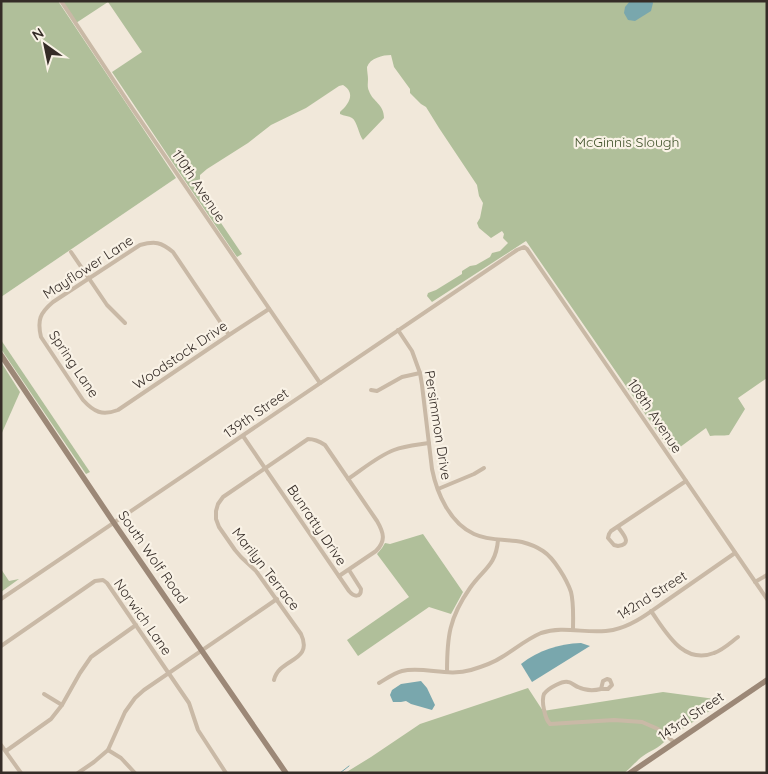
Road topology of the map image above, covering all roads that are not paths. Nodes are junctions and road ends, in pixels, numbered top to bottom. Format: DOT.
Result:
graph roads {
  1 [pos="61,1"];
  2 [pos="524,247"];
  3 [pos="71,252"];
  4 [pos="89,279"];
  5 [pos="269,309"];
  6 [pos="39,320"];
  7 [pos="126,323"];
  8 [pos="398,330"];
  9 [pos="229,335"];
  10 [pos="1,355"];
  11 [pos="420,373"];
  12 [pos="320,382"];
  13 [pos="371,390"];
  14 [pos="102,413"];
  15 [pos="243,436"];
  16 [pos="429,444"];
  17 [pos="265,468"];
  18 [pos="484,468"];
  19 [pos="348,479"];
  20 [pos="686,481"];
  21 [pos="438,489"];
  22 [pos="114,523"];
  23 [pos="618,526"];
  24 [pos="498,540"];
  25 [pos="735,553"];
  26 [pos="349,570"];
  27 [pos="767,575"];
  28 [pos="339,576"];
  29 [pos="755,582"];
  30 [pos="1,599"];
  31 [pos="277,599"];
  32 [pos="767,599"];
  33 [pos="651,611"];
  34 [pos="136,625"];
  35 [pos="573,630"];
  36 [pos="738,638"];
  37 [pos="1,646"];
  38 [pos="202,650"];
  39 [pos="447,672"];
  40 [pos="169,673"];
  41 [pos="274,680"];
  42 [pos="767,680"];
  43 [pos="379,683"];
  44 [pos="601,689"];
  45 [pos="44,694"];
  46 [pos="62,705"];
  47 [pos="674,742"];
  48 [pos="1,745"];
  49 [pos="108,750"];
  50 [pos="6,751"];
  51 [pos="21,773"];
  52 [pos="78,773"];
  53 [pos="135,773"];
  54 [pos="226,773"];
  55 [pos="286,773"];
  56 [pos="630,773"];
  1 -- 5 [label="street, 110th Avenue"];
  2 -- 8 [label="street, 139th Street"];
  2 -- 20 [label="street, 108th Avenue"];
  3 -- 4 [label="street"];
  4 -- 6 [label="street, Mayflower Lane"];
  4 -- 7 [label="street"];
  4 -- 9 [label="street, Mayflower Lane"];
  5 -- 9 [label="street, Woodstock Drive"];
  5 -- 12 [label="street, 110th Avenue"];
  6 -- 14 [label="street, Spring Lane"];
  8 -- 11 [label="street, Persimmon Drive"];
  8 -- 12 [label="street, 139th Street"];
  9 -- 14 [label="street, Woodstock Drive"];
  10 -- 22 [label="main road, South Wolf Road"];
  11 -- 13 [label="street"];
  11 -- 16 [label="street, Persimmon Drive"];
  12 -- 15 [label="street, 139th Street"];
  15 -- 17 [label="street, Bunratty Drive"];
  15 -- 22 [label="street, 139th Street"];
  16 -- 19 [label="street"];
  16 -- 21 [label="street, Persimmon Drive"];
  17 -- 19 [label="street, Marilyn Terrace"];
  17 -- 28 [label="street, Bunratty Drive"];
  17 -- 31 [label="street, Marilyn Terrace"];
  18 -- 21 [label="street"];
  19 -- 26 [label="street"];
  20 -- 23 [label="street"];
  20 -- 25 [label="street, 108th Avenue"];
  21 -- 24 [label="street, Persimmon Drive"];
  22 -- 30 [label="street, 139th Street"];
  22 -- 38 [label="main road, South Wolf Road"];
  23 -- 23 [label="street"];
  24 -- 35 [label="street, Persimmon Drive"];
  24 -- 39 [label="street"];
  25 -- 29 [label="street, 108th Avenue"];
  25 -- 33 [label="street, 142nd Street"];
  26 -- 28 [label="street"];
  26 -- 28 [label="street, Bunratty Drive"];
  27 -- 29 [label="street"];
  29 -- 32 [label="street, 108th Avenue"];
  31 -- 38 [label="street"];
  31 -- 41 [label="street, Marilyn Terrace"];
  33 -- 35 [label="street, 142nd Street"];
  33 -- 36 [label="street"];
  34 -- 37 [label="street, Norwich Lane"];
  34 -- 40 [label="street, Norwich Lane"];
  34 -- 46 [label="street"];
  35 -- 39 [label="street, 142nd Street"];
  38 -- 40 [label="street"];
  38 -- 55 [label="main road, South Wolf Road"];
  39 -- 43 [label="street, 142nd Street"];
  40 -- 49 [label="street"];
  40 -- 54 [label="street, Norwich Lane"];
  42 -- 47 [label="main road, 143rd Street"];
  44 -- 47 [label="street"];
  45 -- 46 [label="street"];
  46 -- 50 [label="street"];
  47 -- 56 [label="main road, 143rd Street"];
  48 -- 50 [label="street"];
  49 -- 52 [label="street"];
  49 -- 53 [label="street"];
  50 -- 51 [label="street"];
}
